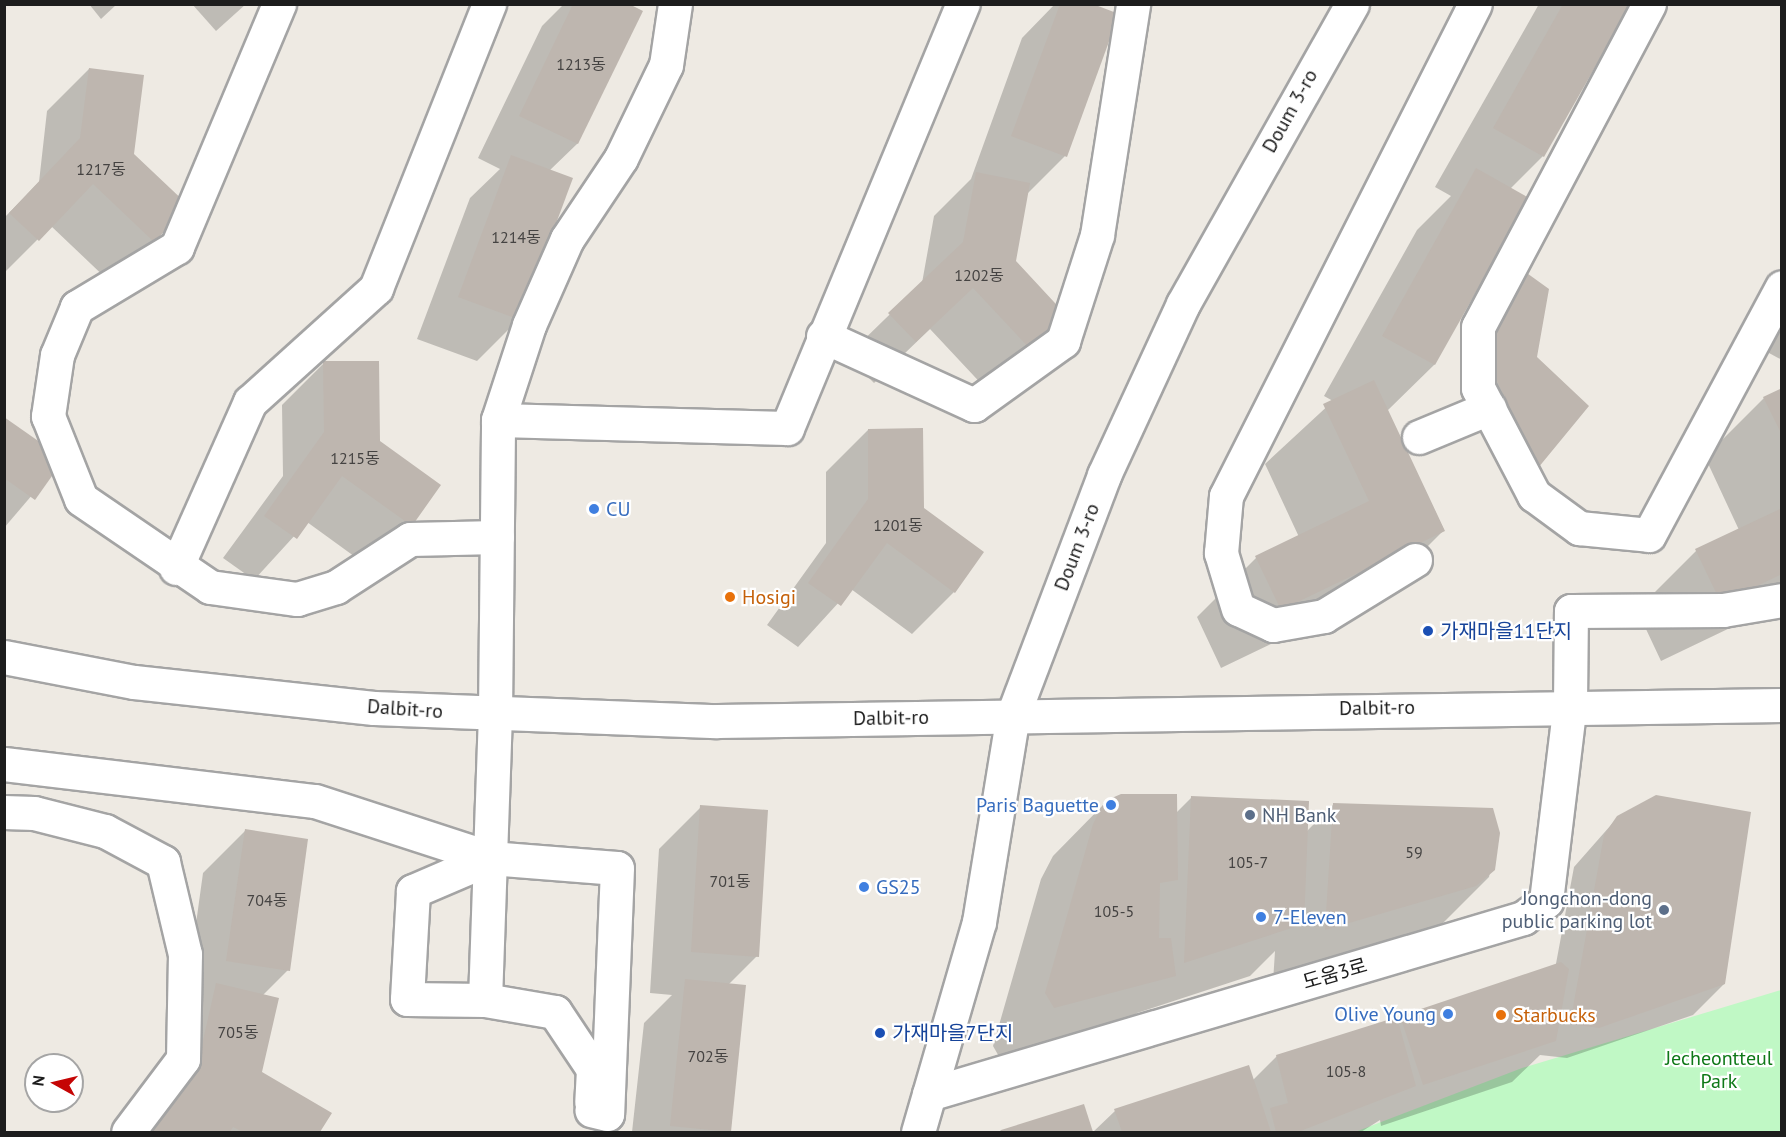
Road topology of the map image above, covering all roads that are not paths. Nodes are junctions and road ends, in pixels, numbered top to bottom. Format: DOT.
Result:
graph roads {
  1 [pos="279,4"];
  2 [pos="489,4"];
  3 [pos="675,4"];
  4 [pos="963,4"];
  5 [pos="1133,4"];
  6 [pos="1352,4"];
  7 [pos="1474,4"];
  8 [pos="1649,4"];
  9 [pos="1782,287"];
  10 [pos="823,336"];
  11 [pos="1489,408"];
  12 [pos="498,420"];
  13 [pos="1419,436"];
  14 [pos="497,537"];
  15 [pos="1415,560"];
  16 [pos="176,568"];
  17 [pos="1782,600"];
  18 [pos="4,657"];
  19 [pos="1570,704"];
  20 [pos="1782,705"];
  21 [pos="495,714"];
  22 [pos="1013,715"];
  23 [pos="4,764"];
  24 [pos="4,812"];
  25 [pos="490,858"];
  26 [pos="485,1000"];
  27 [pos="929,1094"];
  28 [pos="591,1121"];
  29 [pos="128,1132"];
  30 [pos="918,1132"];
  1 -- 16 [label="street"];
  2 -- 16 [label="street"];
  3 -- 12 [label="street"];
  4 -- 10 [label="street"];
  5 -- 10 [label="street"];
  6 -- 22 [label="street, Doum 3-ro"];
  7 -- 15 [label="street"];
  8 -- 11 [label="street"];
  9 -- 11 [label="street"];
  10 -- 12 [label="street"];
  11 -- 13 [label="street"];
  12 -- 14 [label="street"];
  14 -- 16 [label="street"];
  14 -- 21 [label="street"];
  17 -- 19 [label="street, 도움3로"];
  18 -- 21 [label="street, Dalbit-ro"];
  19 -- 20 [label="street, Dalbit-ro"];
  19 -- 22 [label="street, Dalbit-ro"];
  19 -- 27 [label="street, 도움3로"];
  21 -- 22 [label="street, Dalbit-ro"];
  21 -- 25 [label="street"];
  22 -- 27 [label="street, Doum 3-ro"];
  23 -- 25 [label="street"];
  24 -- 29 [label="street"];
  25 -- 26 [label="street"];
  25 -- 26 [label="street"];
  25 -- 28 [label="street"];
  26 -- 28 [label="street"];
  27 -- 30 [label="street, Doum 3-ro"];
}
